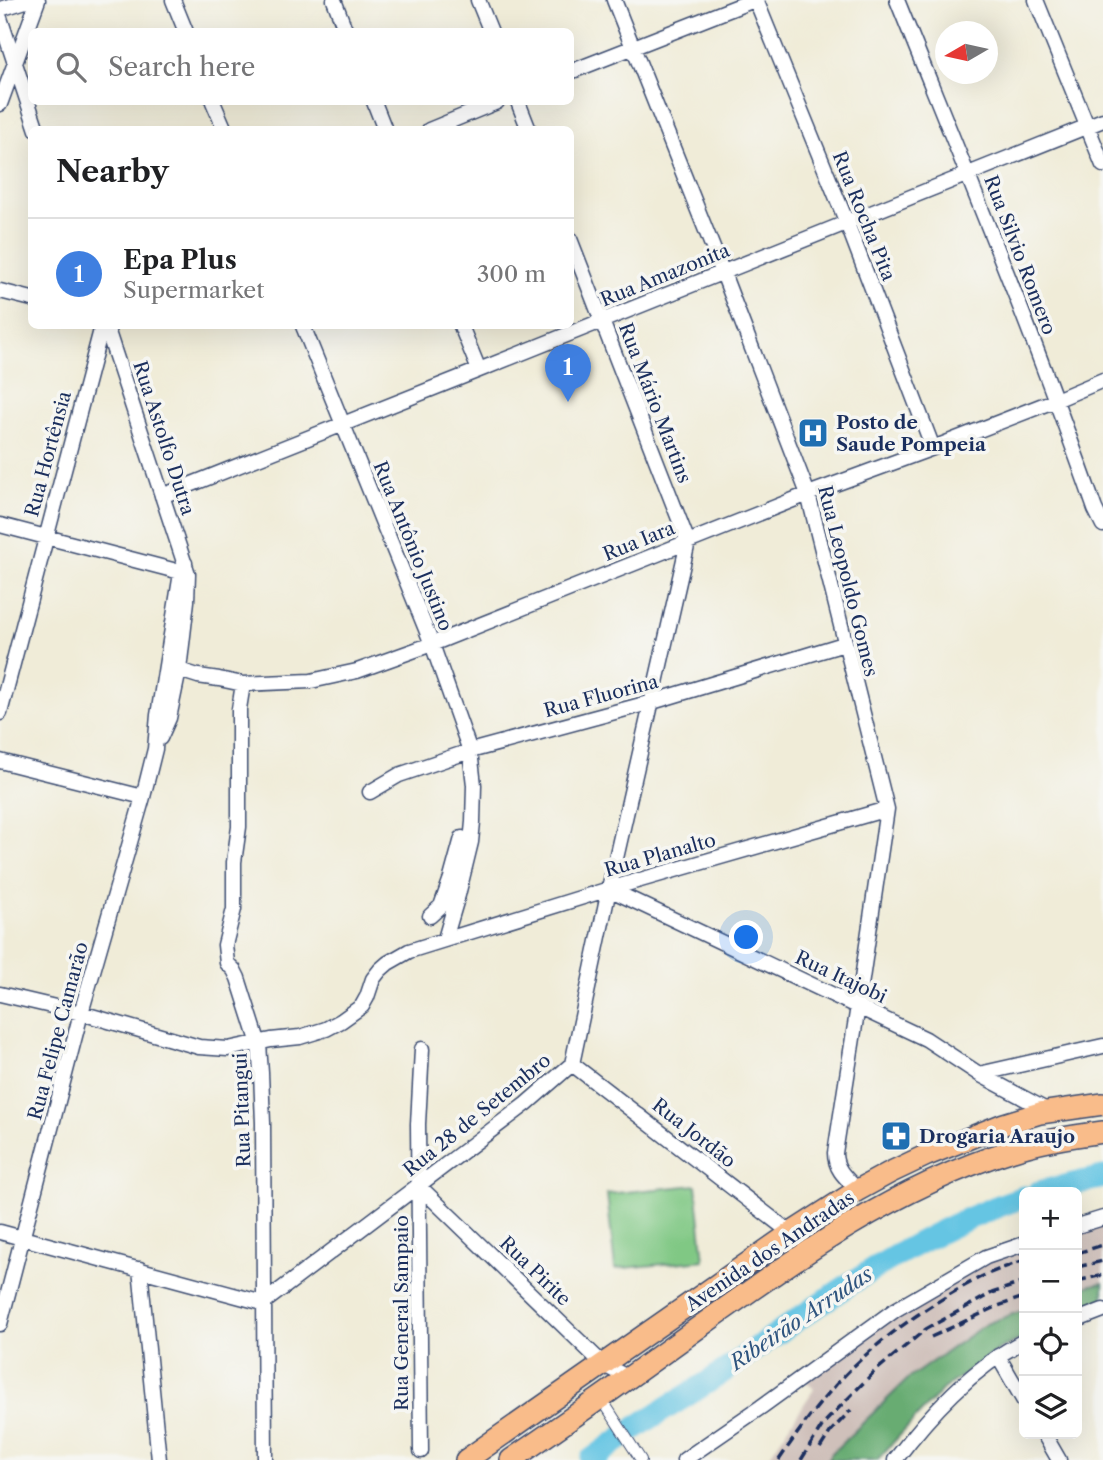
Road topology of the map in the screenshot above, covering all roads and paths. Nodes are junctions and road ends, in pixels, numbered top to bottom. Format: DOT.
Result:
graph roads {
  1 [pos="29,0"];
  2 [pos="38,0"];
  3 [pos="173,0"];
  4 [pos="334,0"];
  5 [pos="478,0"];
  6 [pos="614,0"];
  7 [pos="755,0"];
  8 [pos="897,0"];
  9 [pos="1036,0"];
  10 [pos="0,9"];
  11 [pos="0,18"];
  12 [pos="184,28"];
  13 [pos="344,28"];
  14 [pos="489,28"];
  15 [pos="634,47"];
  16 [pos="7,63"];
  17 [pos="574,70"];
  18 [pos="0,104"];
  19 [pos="215,105"];
  20 [pos="375,105"];
  21 [pos="490,105"];
  22 [pos="519,105"];
  23 [pos="1103,120"];
  24 [pos="35,126"];
  25 [pos="223,126"];
  26 [pos="383,126"];
  27 [pos="439,126"];
  28 [pos="527,126"];
  29 [pos="1088,126"];
  30 [pos="1103,165"];
  31 [pos="968,175"];
  32 [pos="847,223"];
  33 [pos="574,249"];
  34 [pos="723,273"];
  35 [pos="0,291"];
  36 [pos="28,298"];
  37 [pos="602,321"];
  38 [pos="103,329"];
  39 [pos="105,329"];
  40 [pos="304,329"];
  41 [pos="462,329"];
  42 [pos="479,370"];
  43 [pos="1103,380"];
  44 [pos="1056,400"];
  45 [pos="342,425"];
  46 [pos="933,448"];
  47 [pos="808,494"];
  48 [pos="162,496"];
  49 [pos="0,525"];
  50 [pos="1103,525"];
  51 [pos="46,537"];
  52 [pos="688,542"];
  53 [pos="185,570"];
  54 [pos="432,644"];
  55 [pos="844,644"];
  56 [pos="179,670"];
  57 [pos="243,684"];
  58 [pos="652,702"];
  59 [pos="0,713"];
  60 [pos="155,749"];
  61 [pos="470,751"];
  62 [pos="0,761"];
  63 [pos="474,785"];
  64 [pos="370,792"];
  65 [pos="143,797"];
  66 [pos="887,809"];
  67 [pos="609,889"];
  68 [pos="430,916"];
  69 [pos="445,939"];
  70 [pos="0,994"];
  71 [pos="858,1006"];
  72 [pos="81,1013"];
  73 [pos="259,1044"];
  74 [pos="1103,1046"];
  75 [pos="422,1049"];
  76 [pos="572,1064"];
  77 [pos="979,1074"];
  78 [pos="1103,1104"];
  79 [pos="1050,1112"];
  80 [pos="1103,1132"];
  81 [pos="419,1186"];
  82 [pos="858,1190"];
  83 [pos="1103,1218"];
  84 [pos="1082,1224"];
  85 [pos="0,1232"];
  86 [pos="791,1233"];
  87 [pos="23,1238"];
  88 [pos="1019,1246"];
  89 [pos="804,1254"];
  90 [pos="140,1269"];
  91 [pos="264,1303"];
  92 [pos="1103,1310"];
  93 [pos="1082,1318"];
  94 [pos="0,1324"];
  95 [pos="1019,1344"];
  96 [pos="998,1356"];
  97 [pos="604,1365"];
  98 [pos="629,1378"];
  99 [pos="1019,1392"];
  100 [pos="603,1401"];
  101 [pos="1047,1439"];
  102 [pos="421,1451"];
  103 [pos="159,1460"];
  104 [pos="265,1460"];
  105 [pos="466,1460"];
  106 [pos="511,1460"];
  107 [pos="641,1460"];
  108 [pos="684,1460"];
  109 [pos="895,1460"];
  110 [pos="1059,1460"];
  1 -- 10 [label="street"];
  2 -- 16 [label="street"];
  3 -- 12 [label="street"];
  4 -- 13 [label="street"];
  5 -- 14 [label="street"];
  6 -- 15 [label="street, Rua Leopoldo Gomes"];
  7 -- 15 [label="street"];
  7 -- 32 [label="street, Rua Rocha Pita"];
  8 -- 31 [label="street, Rua Silvio Romero"];
  9 -- 29 [label="street"];
  11 -- 16 [label="street"];
  15 -- 17 [label="street"];
  15 -- 34 [label="street, Rua Leopoldo Gomes"];
  16 -- 18 [label="street"];
  16 -- 24 [label="street"];
  19 -- 25 [label="street"];
  20 -- 26 [label="street"];
  21 -- 27 [label="street"];
  22 -- 28 [label="street"];
  23 -- 29 [label="street, Rua Amazonita"];
  29 -- 30 [label="street"];
  29 -- 31 [label="street, Rua Amazonita"];
  31 -- 32 [label="street, Rua Amazonita"];
  31 -- 44 [label="street, Rua Silvio Romero"];
  32 -- 34 [label="street, Rua Amazonita"];
  32 -- 46 [label="street, Rua Rocha Pita"];
  33 -- 37 [label="street, Rua Mário Martins"];
  34 -- 37 [label="street, Rua Amazonita"];
  34 -- 47 [label="street, Rua Leopoldo Gomes"];
  35 -- 36 [label="street"];
  37 -- 42 [label="street, Rua Amazonita"];
  37 -- 52 [label="street, Rua Mário Martins"];
  38 -- 51 [label="street, Rua Hortênsia"];
  39 -- 48 [label="street, Rua Astolfo Dutra"];
  40 -- 45 [label="street, Rua Antônio Justino"];
  41 -- 42 [label="street"];
  42 -- 45 [label="street, Rua Amazonita"];
  43 -- 44 [label="street, Rua Iara"];
  44 -- 46 [label="street, Rua Iara"];
  44 -- 50 [label="street, Rua Silvio Romero"];
  45 -- 48 [label="street, Rua Amazonita"];
  45 -- 54 [label="street, Rua Antônio Justino"];
  46 -- 47 [label="street, Rua Iara"];
  47 -- 52 [label="street, Rua Iara"];
  47 -- 55 [label="street, Rua Leopoldo Gomes"];
  48 -- 53 [label="street, Rua Astolfo Dutra"];
  49 -- 51 [label="street"];
  51 -- 53 [label="street"];
  51 -- 59 [label="street, Rua Hortênsia"];
  52 -- 54 [label="street, Rua Iara"];
  52 -- 58 [label="street, Rua 28 de Setembro"];
  53 -- 56 [label="street, Rua Felipe Camarão"];
  53 -- 60 [label="street, Rua Felipe Camarão"];
  54 -- 57 [label="street, Rua Iara"];
  54 -- 61 [label="street, Rua Antônio Justino"];
  55 -- 58 [label="street, Rua Fluorina"];
  55 -- 66 [label="street, Rua Leopoldo Gomes"];
  56 -- 57 [label="street, Rua Iara"];
  56 -- 60 [label="street, Rua Felipe Camarão"];
  57 -- 73 [label="street, Rua Pitangui"];
  58 -- 61 [label="street, Rua Fluorina"];
  58 -- 67 [label="street, Rua 28 de Setembro"];
  60 -- 65 [label="street, Rua Felipe Camarão"];
  61 -- 63 [label="street, Rua Antônio Justino"];
  61 -- 64 [label="street, Rua Fluorina"];
  62 -- 65 [label="street"];
  63 -- 68 [label="street, Rua Antônio Justino"];
  63 -- 69 [label="street, Rua Antônio Justino"];
  65 -- 72 [label="street, Rua Felipe Camarão"];
  66 -- 67 [label="street, Rua Planalto"];
  66 -- 71 [label="street, Rua Leopoldo Gomes"];
  67 -- 69 [label="street, Rua Planalto"];
  67 -- 71 [label="street, Rua Itajobi"];
  67 -- 76 [label="street, Rua 28 de Setembro"];
  69 -- 73 [label="street"];
  70 -- 72 [label="street"];
  71 -- 77 [label="street, Rua Itajobi"];
  71 -- 82 [label="street, Rua Leopoldo Gomes"];
  72 -- 73 [label="street"];
  72 -- 87 [label="street, Rua Felipe Camarão"];
  73 -- 91 [label="street, Rua Pitangui"];
  74 -- 77 [label="street"];
  75 -- 81 [label="street, Rua General Sampaio"];
  76 -- 81 [label="street, Rua 28 de Setembro"];
  76 -- 86 [label="street, Rua Jordão"];
  77 -- 79 [label="street, Rua Itajobi"];
  78 -- 79 [label="main road, Avenida dos Andradas"];
  79 -- 82 [label="main road, Avenida dos Andradas"];
  80 -- 89 [label="main road, Avenida dos Andradas"];
  81 -- 91 [label="street, Rua 28 de Setembro"];
  81 -- 97 [label="street, Rua Pirite"];
  81 -- 102 [label="street, Rua General Sampaio"];
  82 -- 86 [label="main road, Avenida dos Andradas"];
  83 -- 84 [label="street"];
  85 -- 87 [label="street"];
  86 -- 89 [label="main road"];
  86 -- 97 [label="main road, Avenida dos Andradas"];
  87 -- 90 [label="street"];
  87 -- 94 [label="street, Rua Felipe Camarão"];
  88 -- 108 [label="street"];
  89 -- 98 [label="main road, Avenida dos Andradas"];
  90 -- 91 [label="street"];
  90 -- 103 [label="street"];
  91 -- 104 [label="street, Rua Pitangui"];
  92 -- 93 [label="street"];
  95 -- 96 [label="street"];
  96 -- 99 [label="street"];
  96 -- 109 [label="street"];
  97 -- 98 [label="street, Rua Pirite"];
  97 -- 105 [label="main road, Avenida dos Andradas"];
  98 -- 100 [label="main road, Avenida dos Andradas"];
  100 -- 106 [label="main road, Avenida dos Andradas"];
  100 -- 107 [label="street"];
  101 -- 110 [label="street"];
}
